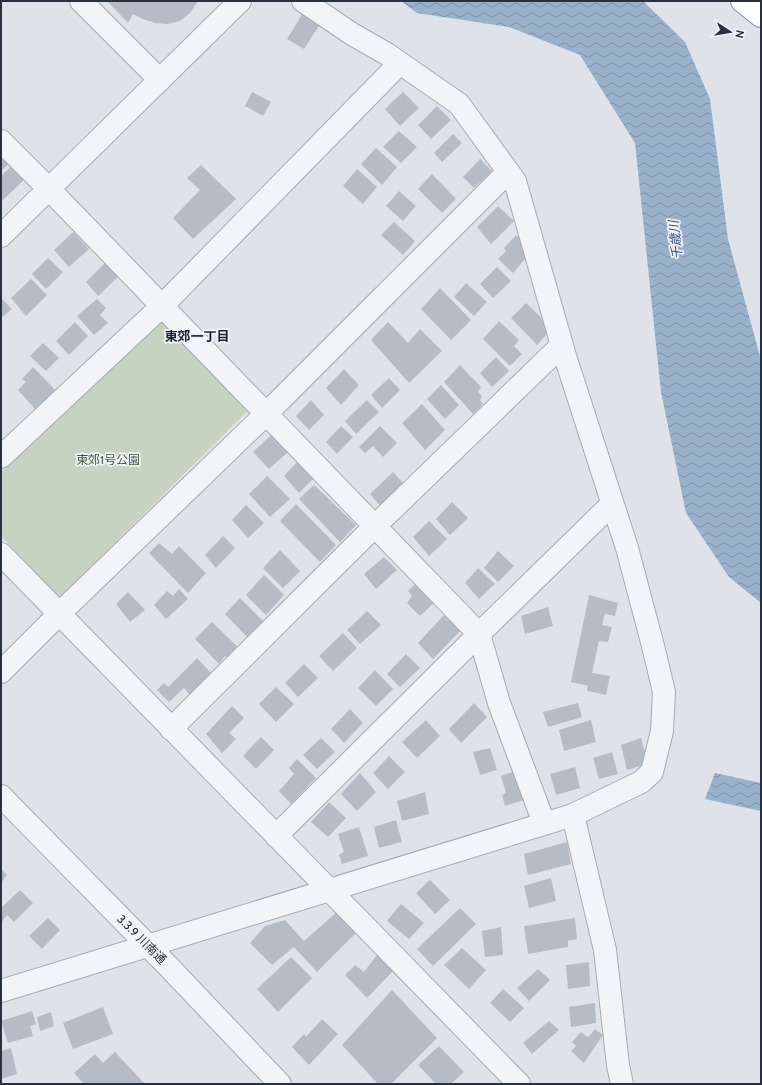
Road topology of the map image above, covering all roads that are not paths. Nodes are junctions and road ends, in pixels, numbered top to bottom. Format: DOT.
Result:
graph roads {
  1 [pos="81,1"];
  2 [pos="240,1"];
  3 [pos="303,1"];
  4 [pos="742,1"];
  5 [pos="761,16"];
  6 [pos="400,63"];
  7 [pos="160,80"];
  8 [pos="1,141"];
  9 [pos="508,172"];
  10 [pos="49,189"];
  11 [pos="1,236"];
  12 [pos="162,306"];
  13 [pos="562,345"];
  14 [pos="266,414"];
  15 [pos="1,458"];
  16 [pos="612,504"];
  17 [pos="375,526"];
  18 [pos="1,554"];
  19 [pos="59,614"];
  20 [pos="479,634"];
  21 [pos="1,672"];
  22 [pos="172,729"];
  23 [pos="1,796"];
  24 [pos="573,815"];
  25 [pos="544,824"];
  26 [pos="276,836"];
  27 [pos="329,890"];
  28 [pos="148,946"];
  29 [pos="1,990"];
  30 [pos="620,1075"];
  31 [pos="280,1084"];
  32 [pos="519,1084"];
  33 [pos="604,1084"];
  1 -- 7 [label="street"];
  2 -- 7 [label="street"];
  3 -- 6 [label="street"];
  4 -- 5 [label="highway"];
  6 -- 9 [label="street"];
  6 -- 12 [label="street"];
  7 -- 10 [label="street"];
  8 -- 10 [label="street"];
  9 -- 13 [label="street"];
  9 -- 14 [label="street"];
  10 -- 11 [label="street"];
  10 -- 12 [label="street"];
  12 -- 14 [label="street"];
  12 -- 15 [label="street"];
  13 -- 16 [label="street"];
  13 -- 17 [label="street"];
  14 -- 17 [label="street"];
  14 -- 19 [label="street"];
  16 -- 20 [label="street"];
  16 -- 24 [label="street"];
  17 -- 20 [label="street"];
  17 -- 22 [label="street"];
  18 -- 19 [label="street"];
  19 -- 21 [label="street"];
  19 -- 22 [label="street"];
  20 -- 25 [label="street"];
  20 -- 26 [label="street"];
  22 -- 26 [label="street"];
  23 -- 28 [label="street, 3.3.9 川南通"];
  24 -- 25 [label="street"];
  24 -- 30 [label="street"];
  25 -- 27 [label="street"];
  26 -- 27 [label="street"];
  27 -- 28 [label="street"];
  27 -- 32 [label="street"];
  28 -- 29 [label="street"];
  28 -- 31 [label="street, 3.3.9 川南通"];
  30 -- 33 [label="street"];
}
